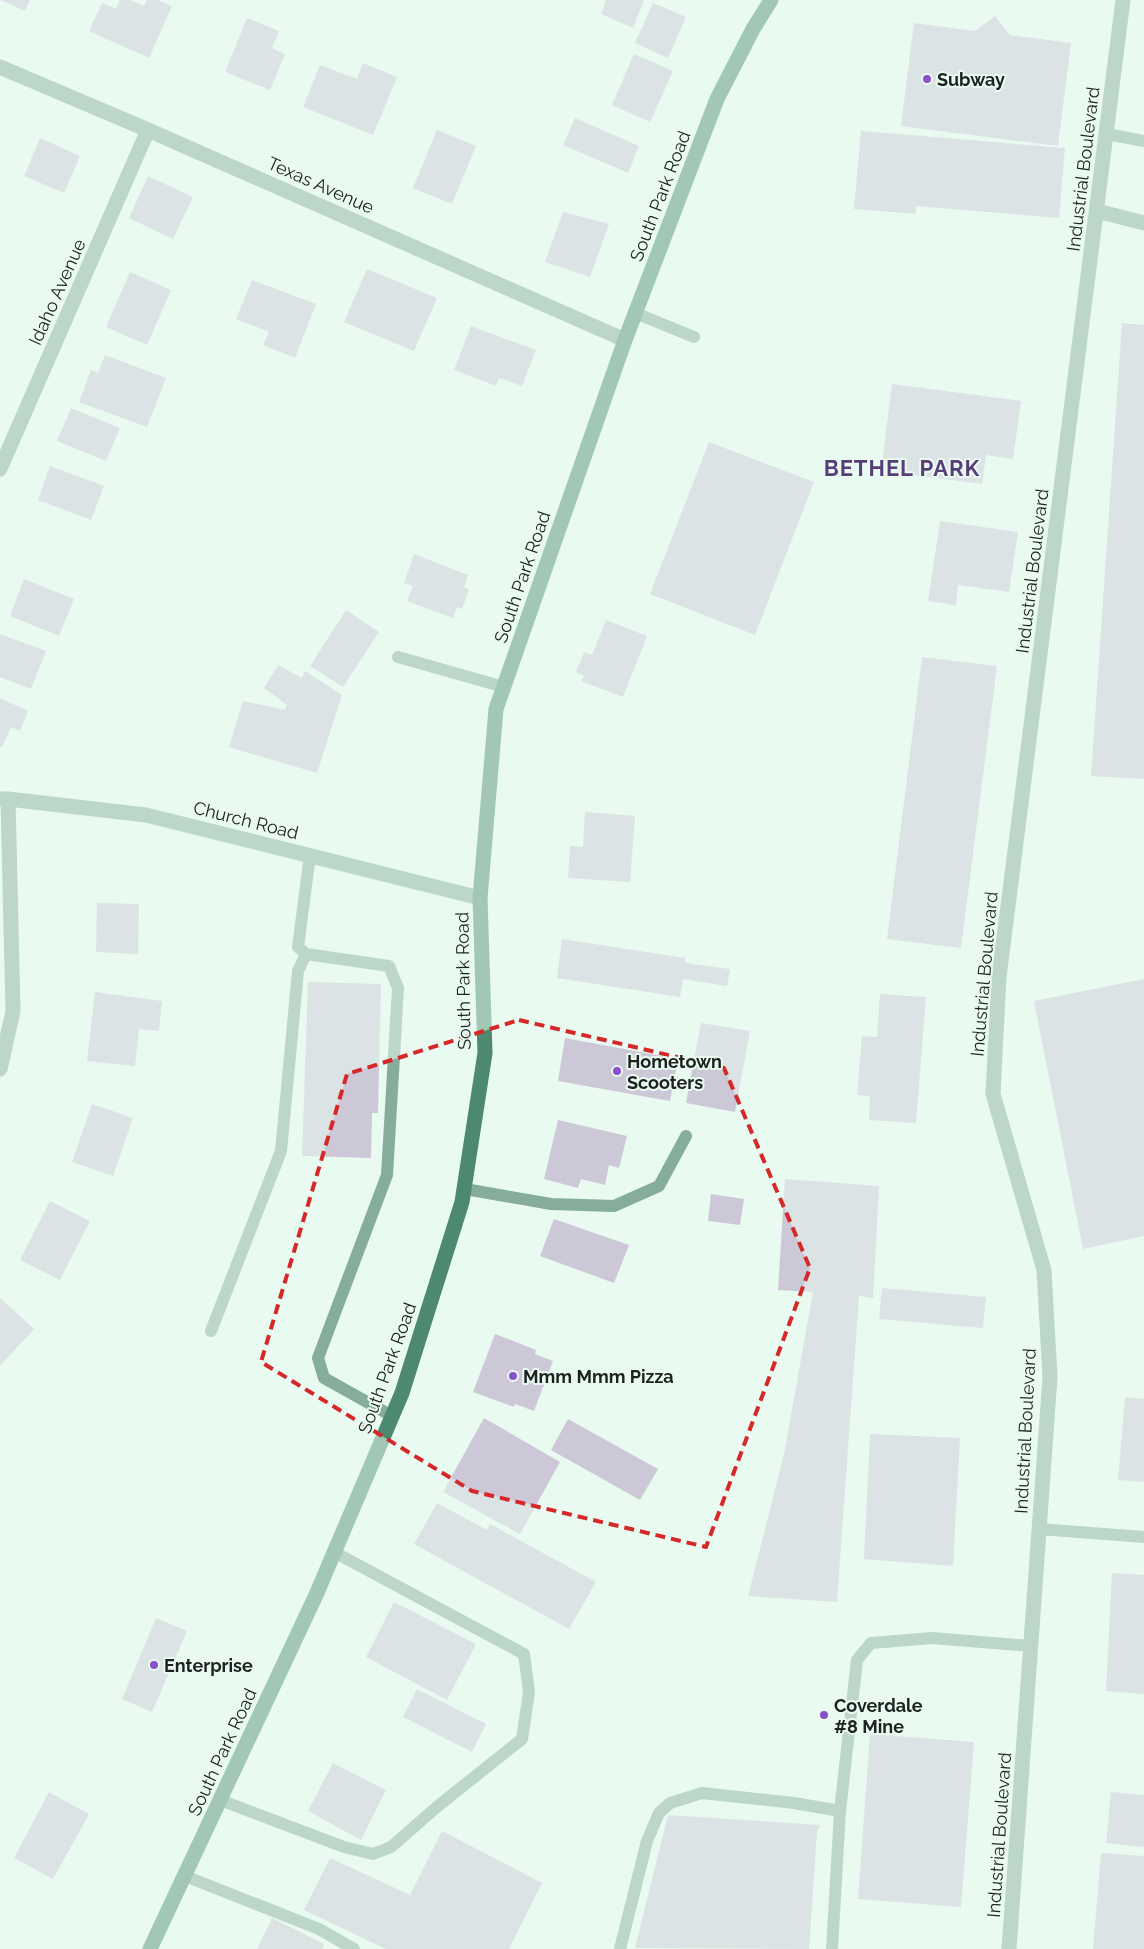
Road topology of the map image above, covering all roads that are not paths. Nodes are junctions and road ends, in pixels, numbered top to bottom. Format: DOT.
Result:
graph roads {
  1 [pos="771,0"];
  2 [pos="1123,0"];
  3 [pos="0,67"];
  4 [pos="148,130"];
  5 [pos="1107,134"];
  6 [pos="1144,141"];
  7 [pos="1097,211"];
  8 [pos="1144,223"];
  9 [pos="635,313"];
  10 [pos="694,337"];
  11 [pos="625,340"];
  12 [pos="0,469"];
  13 [pos="398,657"];
  14 [pos="504,687"];
  15 [pos="4,799"];
  16 [pos="310,855"];
  17 [pos="480,898"];
  18 [pos="306,954"];
  19 [pos="0,1069"];
  20 [pos="686,1136"];
  21 [pos="465,1189"];
  22 [pos="211,1331"];
  23 [pos="392,1416"];
  24 [pos="1039,1529"];
  25 [pos="1144,1537"];
  26 [pos="334,1552"];
  27 [pos="1031,1646"];
  28 [pos="220,1800"];
  29 [pos="840,1811"];
  30 [pos="185,1876"];
  31 [pos="150,1949"];
  32 [pos="354,1949"];
  33 [pos="620,1949"];
  34 [pos="832,1949"];
  35 [pos="1009,1949"];
  1 -- 9 [label="main road, South Park Road"];
  2 -- 5 [label="street, Industrial Boulevard"];
  3 -- 4 [label="street, Texas Avenue"];
  4 -- 11 [label="street, Texas Avenue"];
  4 -- 12 [label="street, Idaho Avenue"];
  5 -- 6 [label="lane"];
  5 -- 7 [label="street, Industrial Boulevard"];
  7 -- 8 [label="street"];
  7 -- 24 [label="street, Industrial Boulevard"];
  9 -- 10 [label="lane"];
  9 -- 11 [label="main road, South Park Road"];
  11 -- 14 [label="main road, South Park Road"];
  13 -- 14 [label="lane"];
  14 -- 17 [label="main road, South Park Road"];
  15 -- 16 [label="street, Church Road"];
  15 -- 19 [label="street"];
  16 -- 17 [label="street, Church Road"];
  16 -- 18 [label="lane"];
  17 -- 21 [label="main road, South Park Road"];
  18 -- 22 [label="lane"];
  18 -- 23 [label="lane"];
  20 -- 21 [label="lane"];
  21 -- 23 [label="main road, South Park Road"];
  23 -- 26 [label="main road, South Park Road"];
  24 -- 25 [label="lane"];
  24 -- 27 [label="street, Industrial Boulevard"];
  26 -- 28 [label="main road, South Park Road"];
  26 -- 28 [label="lane"];
  27 -- 29 [label="lane"];
  27 -- 35 [label="street, Industrial Boulevard"];
  28 -- 30 [label="main road, South Park Road"];
  29 -- 33 [label="lane"];
  29 -- 34 [label="lane"];
  30 -- 31 [label="main road, South Park Road"];
  30 -- 32 [label="lane"];
}
